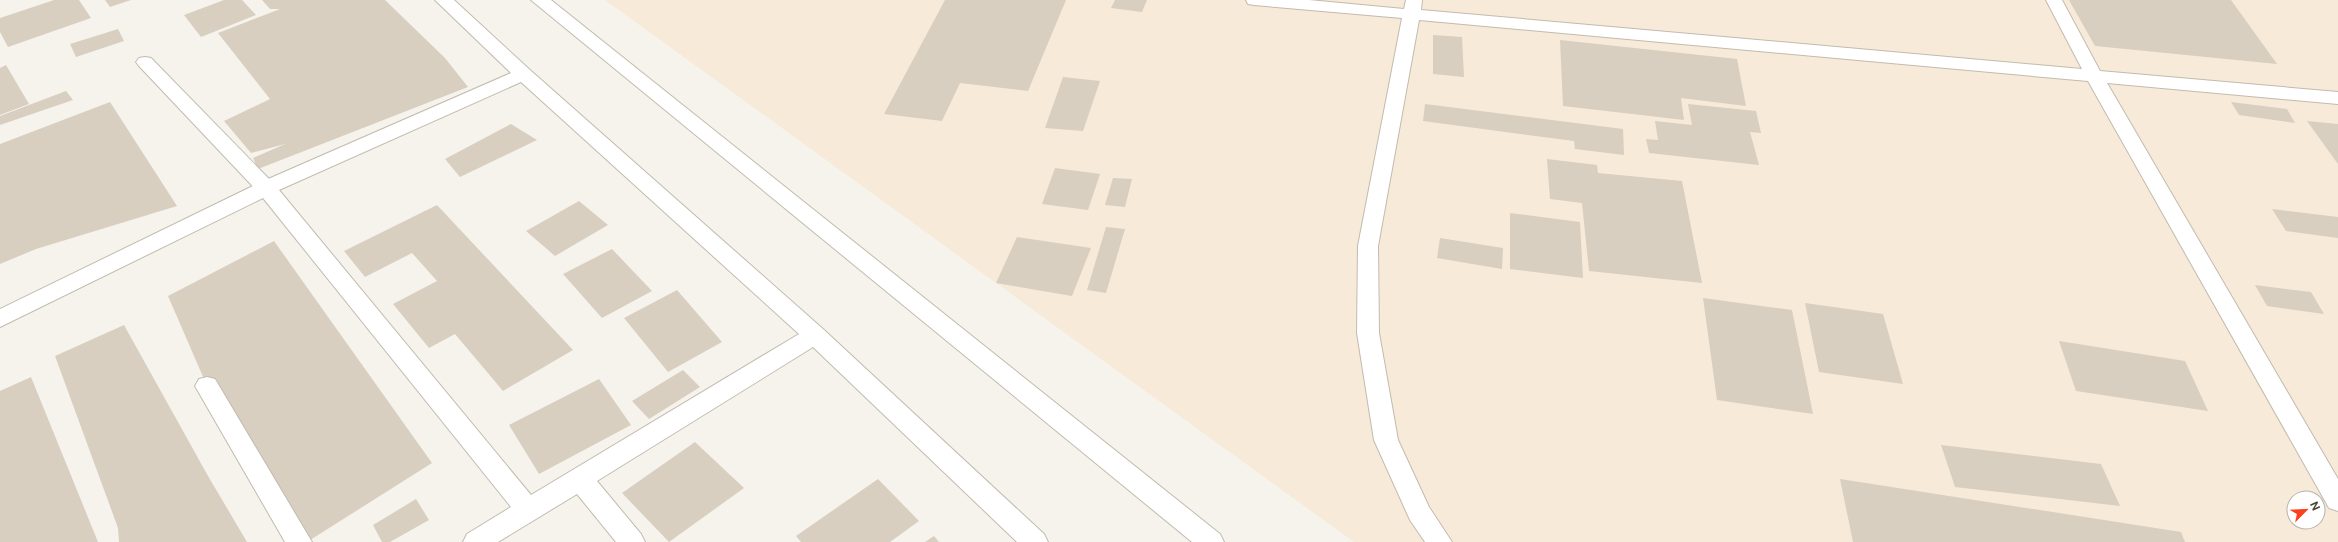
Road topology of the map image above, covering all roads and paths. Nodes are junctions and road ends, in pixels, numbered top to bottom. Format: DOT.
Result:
graph roads {
  1 [pos="444,0"];
  2 [pos="540,0"];
  3 [pos="1254,0"];
  4 [pos="2054,0"];
  5 [pos="1413,7"];
  6 [pos="145,62"];
  7 [pos="523,74"];
  8 [pos="2094,76"];
  9 [pos="2338,98"];
  10 [pos="266,188"];
  11 [pos="0,320"];
  12 [pos="815,335"];
  13 [pos="207,386"];
  14 [pos="580,480"];
  15 [pos="2338,501"];
  16 [pos="529,511"];
  17 [pos="480,541"];
  18 [pos="299,542"];
  19 [pos="632,542"];
  20 [pos="1036,542"];
  21 [pos="1211,542"];
  22 [pos="1439,542"];
  1 -- 7 [label="street"];
  2 -- 21 [label="street"];
  3 -- 5 [label="lane"];
  4 -- 8 [label="lane"];
  5 -- 8 [label="lane"];
  5 -- 22 [label="lane"];
  6 -- 10 [label="lane"];
  7 -- 10 [label="street"];
  7 -- 12 [label="street"];
  8 -- 9 [label="lane"];
  8 -- 15 [label="lane"];
  10 -- 11 [label="street"];
  10 -- 16 [label="street"];
  12 -- 14 [label="street"];
  12 -- 20 [label="street"];
  13 -- 18 [label="street"];
  14 -- 16 [label="street"];
  14 -- 19 [label="street"];
  16 -- 17 [label="street"];
}
